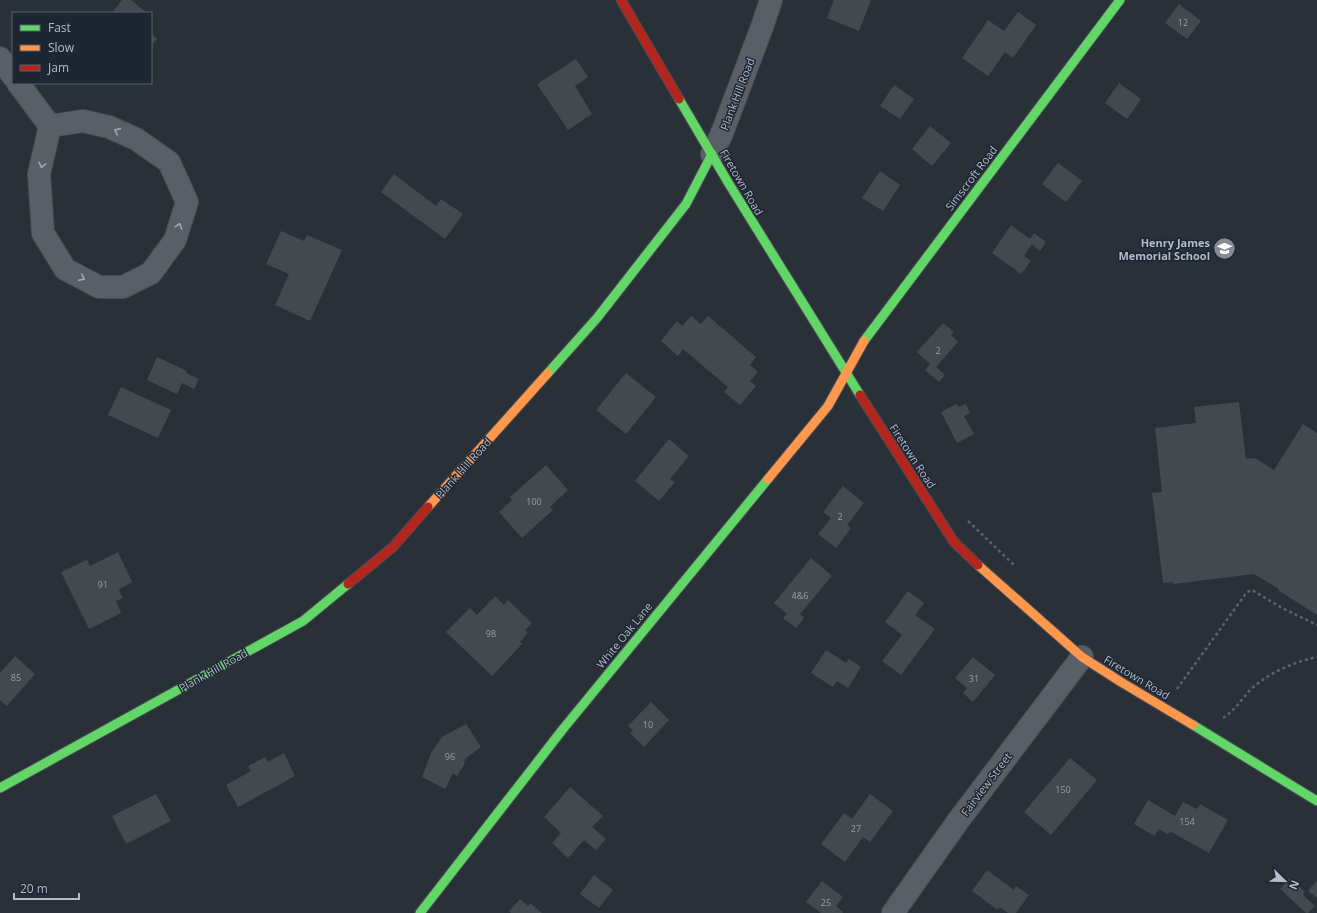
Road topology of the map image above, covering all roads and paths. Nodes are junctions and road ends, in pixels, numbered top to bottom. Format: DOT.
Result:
graph roads {
  1 [pos="621,0"];
  2 [pos="771,0"];
  3 [pos="1120,0"];
  4 [pos="0,58"];
  5 [pos="12,75"];
  6 [pos="19,84"];
  7 [pos="50,126"];
  8 [pos="712,154"];
  9 [pos="846,373"];
  10 [pos="966,519"];
  11 [pos="1019,570"];
  12 [pos="1317,625"];
  13 [pos="1082,657"];
  14 [pos="1317,657"];
  15 [pos="1176,691"];
  16 [pos="1227,722"];
  17 [pos="0,788"];
  18 [pos="1317,801"];
  19 [pos="420,913"];
  20 [pos="893,913"];
  1 -- 8 [label="street, Firetown Road"];
  2 -- 8 [label="street, Plank Hill Road"];
  3 -- 9 [label="street, Simscroft Road"];
  4 -- 5 [label="street"];
  6 -- 7 [label="street"];
  7 -- 7 [label="street, one-way"];
  8 -- 9 [label="street, Firetown Road"];
  8 -- 17 [label="street, Plank Hill Road"];
  9 -- 13 [label="street, Firetown Road"];
  9 -- 19 [label="street, White Oak Lane"];
  10 -- 11 [label="path"];
  12 -- 15 [label="path"];
  13 -- 18 [label="street, Firetown Road"];
  13 -- 20 [label="street, Fairview Street"];
  14 -- 16 [label="path"];
}
